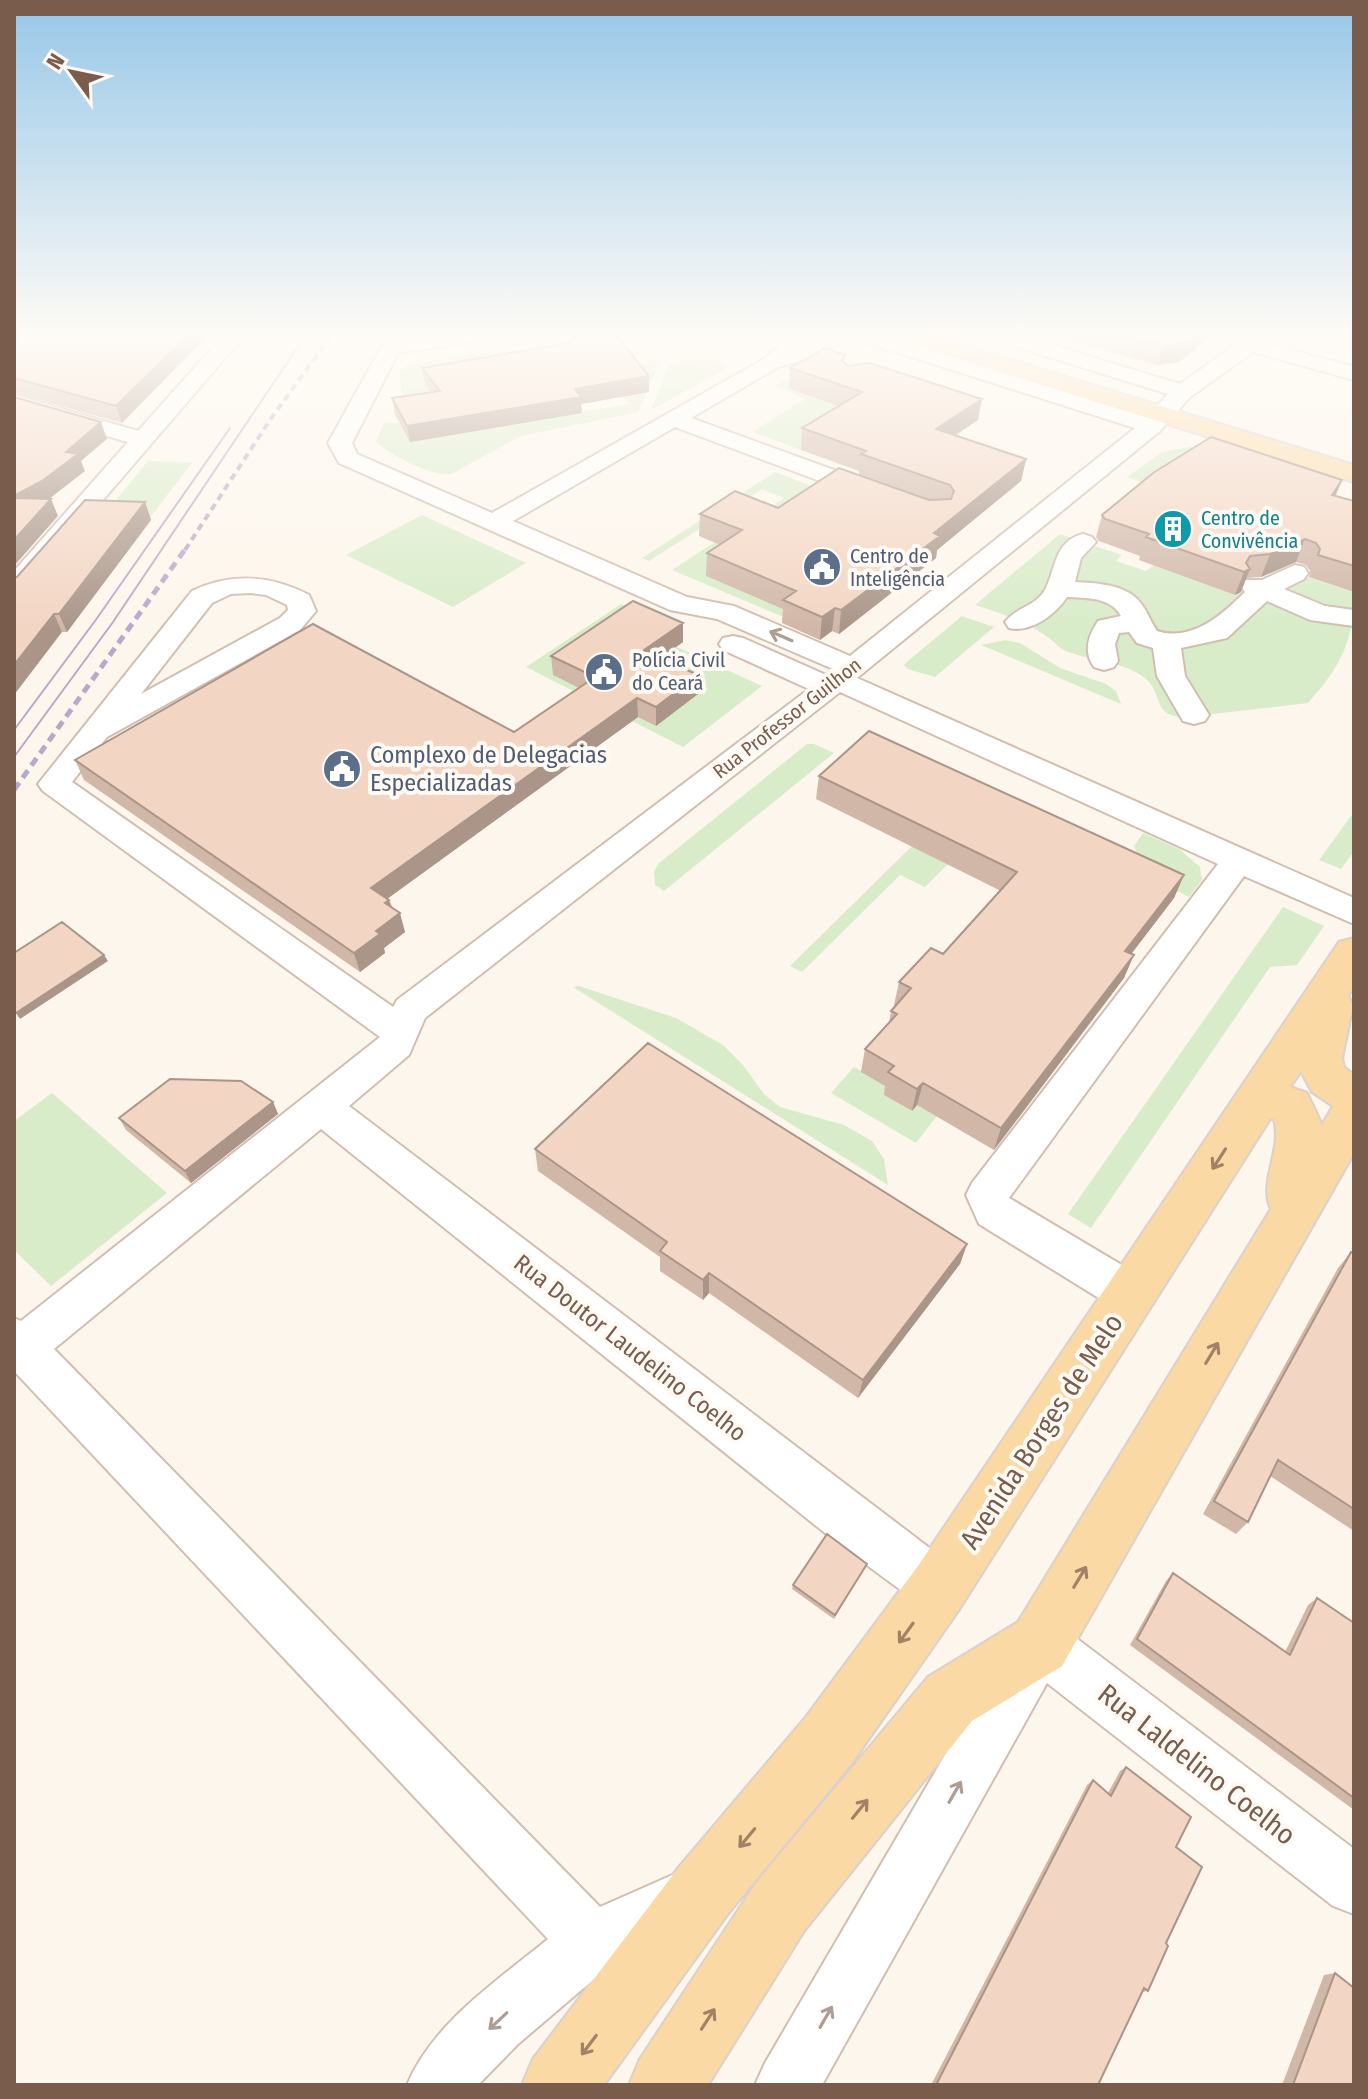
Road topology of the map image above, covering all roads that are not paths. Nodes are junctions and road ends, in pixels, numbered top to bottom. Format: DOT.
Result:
graph roads {
  1 [pos="124,434"];
  2 [pos="146,434"];
  3 [pos="345,434"];
  4 [pos="647,434"];
  5 [pos="714,434"];
  6 [pos="1136,434"];
  7 [pos="1241,434"];
  8 [pos="1273,434"];
  9 [pos="141,439"];
  10 [pos="1354,454"];
  11 [pos="1354,474"];
  12 [pos="894,500"];
  13 [pos="492,523"];
  14 [pos="1083,542"];
  15 [pos="1295,573"];
  16 [pos="14,587"];
  17 [pos="1258,588"];
  18 [pos="1058,589"];
  19 [pos="1354,618"];
  20 [pos="1019,622"];
  21 [pos="1136,622"];
  22 [pos="1166,643"];
  23 [pos="1104,661"];
  24 [pos="840,678"];
  25 [pos="1194,715"];
  26 [pos="97,730"];
  27 [pos="1238,861"];
  28 [pos="1354,912"];
  29 [pos="1349,961"];
  30 [pos="401,1032"];
  31 [pos="1354,1096"];
  32 [pos="1257,1102"];
  33 [pos="322,1107"];
  34 [pos="1354,1112"];
  35 [pos="1278,1242"];
  36 [pos="1131,1294"];
  37 [pos="18,1344"];
  38 [pos="939,1587"];
  39 [pos="1040,1644"];
  40 [pos="1354,1885"];
  41 [pos="703,1891"];
  42 [pos="592,1942"];
  43 [pos="439,2085"];
  44 [pos="559,2085"];
  45 [pos="666,2085"];
  46 [pos="787,2085"];
  1 -- 9 [label="street"];
  2 -- 9 [label="street"];
  3 -- 13 [label="street"];
  4 -- 13 [label="street"];
  5 -- 12 [label="street"];
  6 -- 24 [label="street, Rua Professor Guilhon"];
  7 -- 11 [label="main road"];
  8 -- 10 [label="main road"];
  9 -- 16 [label="street"];
  13 -- 24 [label="street"];
  14 -- 18 [label="street"];
  15 -- 17 [label="street"];
  17 -- 19 [label="street"];
  17 -- 22 [label="street"];
  18 -- 20 [label="street"];
  18 -- 21 [label="street"];
  21 -- 22 [label="street"];
  21 -- 23 [label="street"];
  22 -- 25 [label="street"];
  24 -- 27 [label="street"];
  24 -- 30 [label="street, Rua Professor Guilhon"];
  26 -- 26 [label="street"];
  26 -- 30 [label="street"];
  27 -- 28 [label="street"];
  27 -- 36 [label="street"];
  29 -- 31 [label="main road"];
  29 -- 32 [label="main road, Avenida Borges de Melo"];
  30 -- 33 [label="street, Rua Professor Guilhon"];
  32 -- 35 [label="main road"];
  32 -- 36 [label="main road, Avenida Borges de Melo, one-way"];
  33 -- 37 [label="street, Rua Professor Guilhon"];
  33 -- 38 [label="street, Rua Doutor Laudelino Coelho"];
  34 -- 35 [label="main road"];
  39 -- 35 [label="main road, one-way"];
  36 -- 38 [label="main road, Avenida Borges de Melo"];
  37 -- 42 [label="street"];
  38 -- 41 [label="main road, Avenida Borges de Melo, one-way"];
  39 -- 40 [label="street, Rua Laldelino Coelho"];
  45 -- 39 [label="main road, one-way"];
  46 -- 39 [label="street, one-way"];
  41 -- 42 [label="street, Avenida Borges de Melo"];
  41 -- 44 [label="main road, Avenida Borges de Melo, one-way"];
  42 -- 43 [label="street, Avenida Borges de Melo, one-way"];
}
